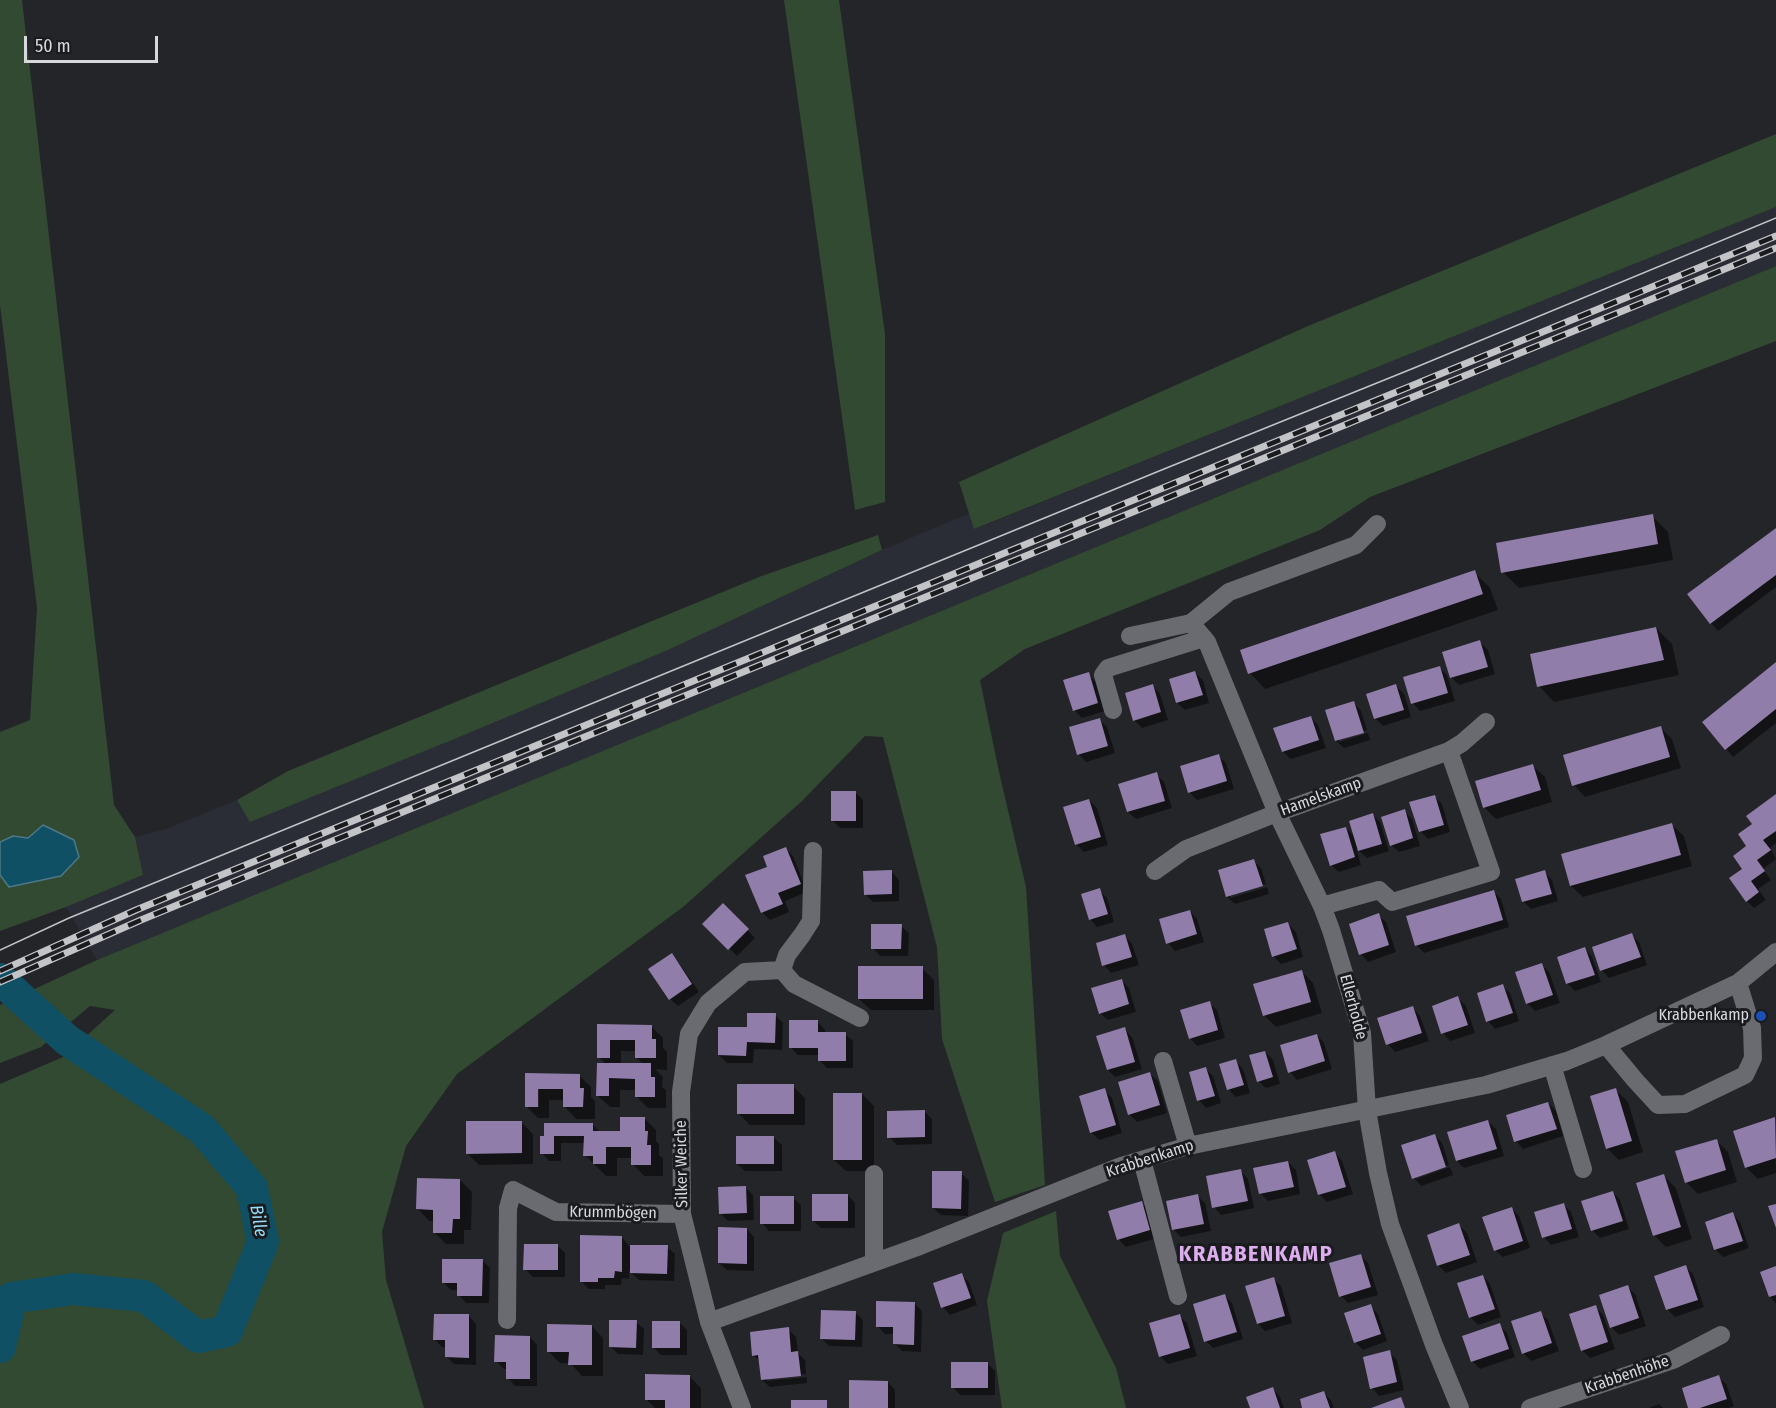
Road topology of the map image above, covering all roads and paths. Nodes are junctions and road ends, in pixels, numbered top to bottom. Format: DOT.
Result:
graph roads {
  1 [pos="1377,524"];
  2 [pos="1191,623"];
  3 [pos="1130,636"];
  4 [pos="1204,638"];
  5 [pos="1113,710"];
  6 [pos="1486,722"];
  7 [pos="1449,751"];
  8 [pos="1277,813"];
  9 [pos="813,851"];
  10 [pos="1155,871"];
  11 [pos="1322,906"];
  12 [pos="1776,952"];
  13 [pos="782,970"];
  14 [pos="1738,983"];
  15 [pos="860,1018"];
  16 [pos="1606,1045"];
  17 [pos="1163,1060"];
  18 [pos="1552,1065"];
  19 [pos="1367,1110"];
  20 [pos="1188,1146"];
  21 [pos="1142,1160"];
  22 [pos="1583,1169"];
  23 [pos="874,1174"];
  24 [pos="682,1214"];
  25 [pos="874,1262"];
  26 [pos="1178,1296"];
  27 [pos="507,1320"];
  28 [pos="709,1322"];
  29 [pos="1722,1335"];
  30 [pos="742,1408"];
  31 [pos="1460,1408"];
  32 [pos="1530,1408"];
  1 -- 2 [label="street"];
  2 -- 3 [label="street"];
  2 -- 4 [label="street, Ellerholde"];
  4 -- 5 [label="street"];
  4 -- 8 [label="street, Ellerholde"];
  6 -- 7 [label="street, Hamelskamp"];
  7 -- 8 [label="street, Hamelskamp"];
  7 -- 11 [label="street"];
  8 -- 10 [label="street, Hamelskamp"];
  8 -- 11 [label="street, Ellerholde"];
  9 -- 13 [label="street"];
  11 -- 19 [label="street, Ellerholde"];
  12 -- 14 [label="street, Krabbenkamp"];
  13 -- 15 [label="street"];
  13 -- 24 [label="street, Silker Weiche"];
  14 -- 16 [label="street, Krabbenkamp"];
  14 -- 16 [label="street"];
  16 -- 18 [label="street, Krabbenkamp"];
  17 -- 20 [label="street"];
  18 -- 19 [label="street, Krabbenkamp"];
  18 -- 22 [label="street"];
  19 -- 20 [label="street, Krabbenkamp"];
  19 -- 31 [label="street, Ellerholde"];
  20 -- 21 [label="street, Krabbenkamp"];
  21 -- 25 [label="street, Krabbenkamp"];
  21 -- 26 [label="street"];
  23 -- 25 [label="street"];
  24 -- 27 [label="street, Krummbögen"];
  24 -- 28 [label="street, Silker Weiche"];
  25 -- 28 [label="street, Krabbenkamp"];
  28 -- 30 [label="street, Silker Weiche"];
  29 -- 32 [label="street, Krabbenhöhe"];
}
